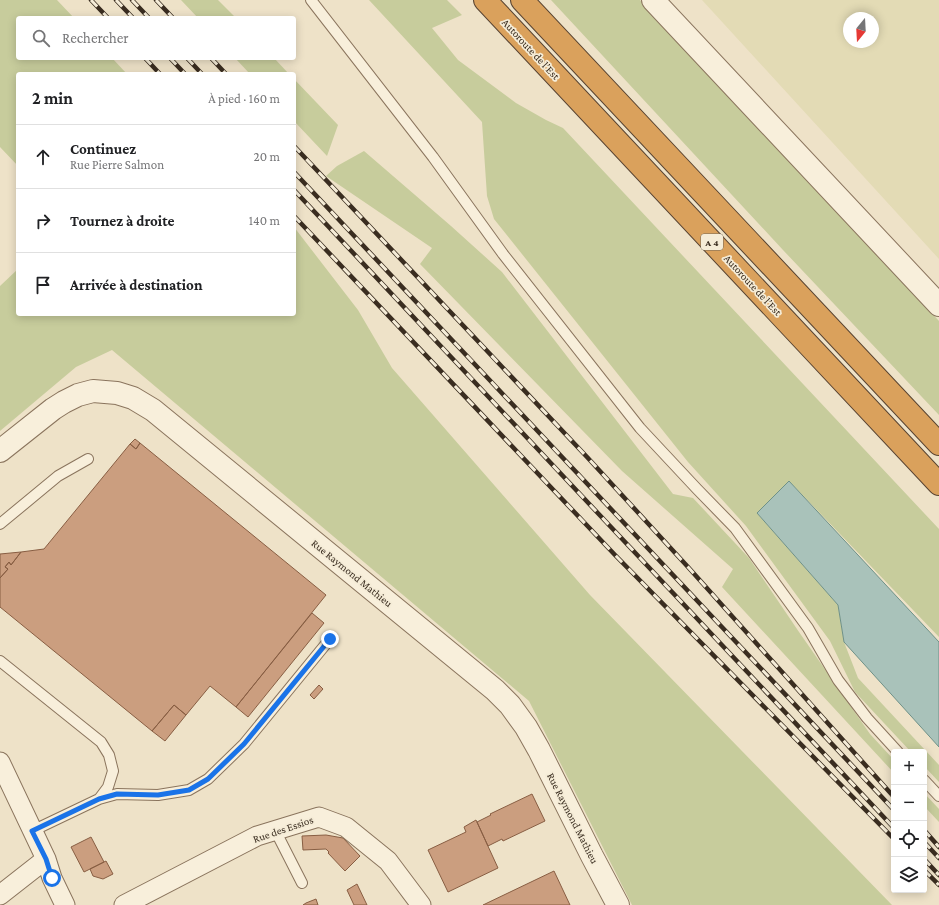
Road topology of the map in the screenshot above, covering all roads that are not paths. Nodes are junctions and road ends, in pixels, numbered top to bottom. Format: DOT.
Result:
graph roads {
  1 [pos="311,0"];
  2 [pos="485,0"];
  3 [pos="522,0"];
  4 [pos="653,0"];
  5 [pos="939,305"];
  6 [pos="939,444"];
  7 [pos="0,451"];
  8 [pos="88,459"];
  9 [pos="939,484"];
  10 [pos="0,524"];
  11 [pos="330,639"];
  12 [pos="0,661"];
  13 [pos="895,749"];
  14 [pos="0,762"];
  15 [pos="927,783"];
  16 [pos="939,796"];
  17 [pos="99,799"];
  18 [pos="276,830"];
  19 [pos="32,831"];
  20 [pos="46,859"];
  21 [pos="302,884"];
  22 [pos="0,895"];
  23 [pos="65,905"];
  24 [pos="124,905"];
  25 [pos="421,905"];
  26 [pos="618,905"];
  1 -- 13 [label="lane"];
  2 -- 9 [label="highway, Autoroute de l’Est / A 4"];
  3 -- 6 [label="highway, A 4"];
  4 -- 5 [label="street"];
  7 -- 26 [label="street, Rue Raymond Mathieu"];
  8 -- 10 [label="lane"];
  11 -- 17 [label="lane"];
  12 -- 17 [label="lane"];
  14 -- 19 [label="street"];
  15 -- 16 [label="lane"];
  17 -- 19 [label="lane"];
  18 -- 21 [label="lane"];
  18 -- 24 [label="street, Rue des Essios"];
  18 -- 25 [label="street, Rue des Essios"];
  19 -- 20 [label="street"];
  20 -- 22 [label="street"];
  20 -- 23 [label="street"];
}
